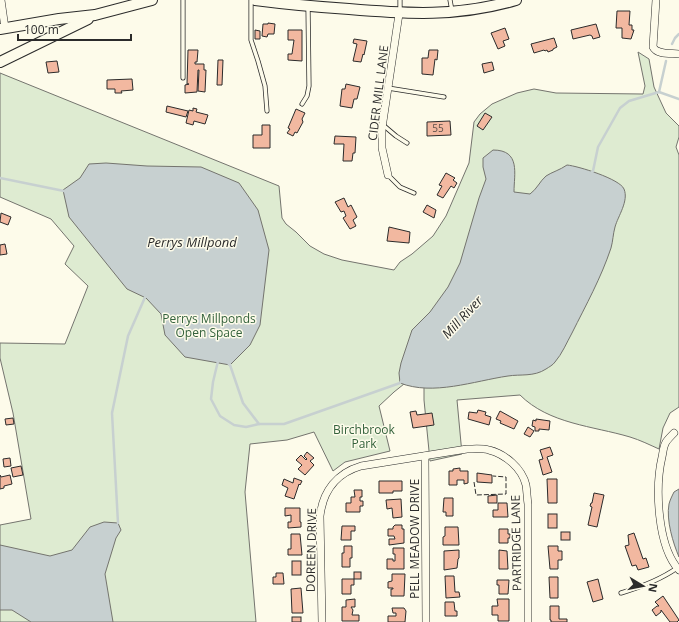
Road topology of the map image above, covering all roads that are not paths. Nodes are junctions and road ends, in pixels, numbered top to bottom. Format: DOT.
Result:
graph roads {
  1 [pos="1,0"];
  2 [pos="183,0"];
  3 [pos="251,0"];
  4 [pos="255,0"];
  5 [pos="400,0"];
  6 [pos="450,0"];
  7 [pos="516,0"];
  8 [pos="656,0"];
  9 [pos="145,1"];
  10 [pos="308,6"];
  11 [pos="452,12"];
  12 [pos="399,14"];
  13 [pos="95,15"];
  14 [pos="3,28"];
  15 [pos="679,54"];
  16 [pos="0,62"];
  17 [pos="183,78"];
  18 [pos="388,88"];
  19 [pos="444,97"];
  20 [pos="302,104"];
  21 [pos="267,110"];
  22 [pos="383,125"];
  23 [pos="407,143"];
  24 [pos="388,176"];
  25 [pos="414,193"];
  26 [pos="674,433"];
  27 [pos="425,456"];
  28 [pos="678,569"];
  29 [pos="621,593"];
  30 [pos="322,622"];
  31 [pos="426,622"];
  32 [pos="528,622"];
  1 -- 14 [label="street"];
  2 -- 17 [label="lane"];
  3 -- 21 [label="lane"];
  4 -- 10 [label="main road"];
  5 -- 12 [label="lane"];
  6 -- 11 [label="lane"];
  7 -- 11 [label="main road"];
  8 -- 15 [label="street"];
  9 -- 13 [label="main road"];
  10 -- 12 [label="main road"];
  10 -- 20 [label="lane"];
  11 -- 12 [label="main road"];
  12 -- 18 [label="street, CIDER MILL LANE"];
  13 -- 14 [label="main road"];
  13 -- 16 [label="main road"];
  18 -- 19 [label="lane"];
  18 -- 22 [label="street, CIDER MILL LANE"];
  22 -- 23 [label="lane"];
  22 -- 24 [label="street, CIDER MILL LANE"];
  24 -- 25 [label="lane"];
  26 -- 28 [label="street"];
  27 -- 30 [label="street, DOREEN DRIVE"];
  27 -- 31 [label="street, PELL MEADOW DRIVE"];
  27 -- 32 [label="street, PARTRIDGE LANE"];
  28 -- 29 [label="lane"];
}
